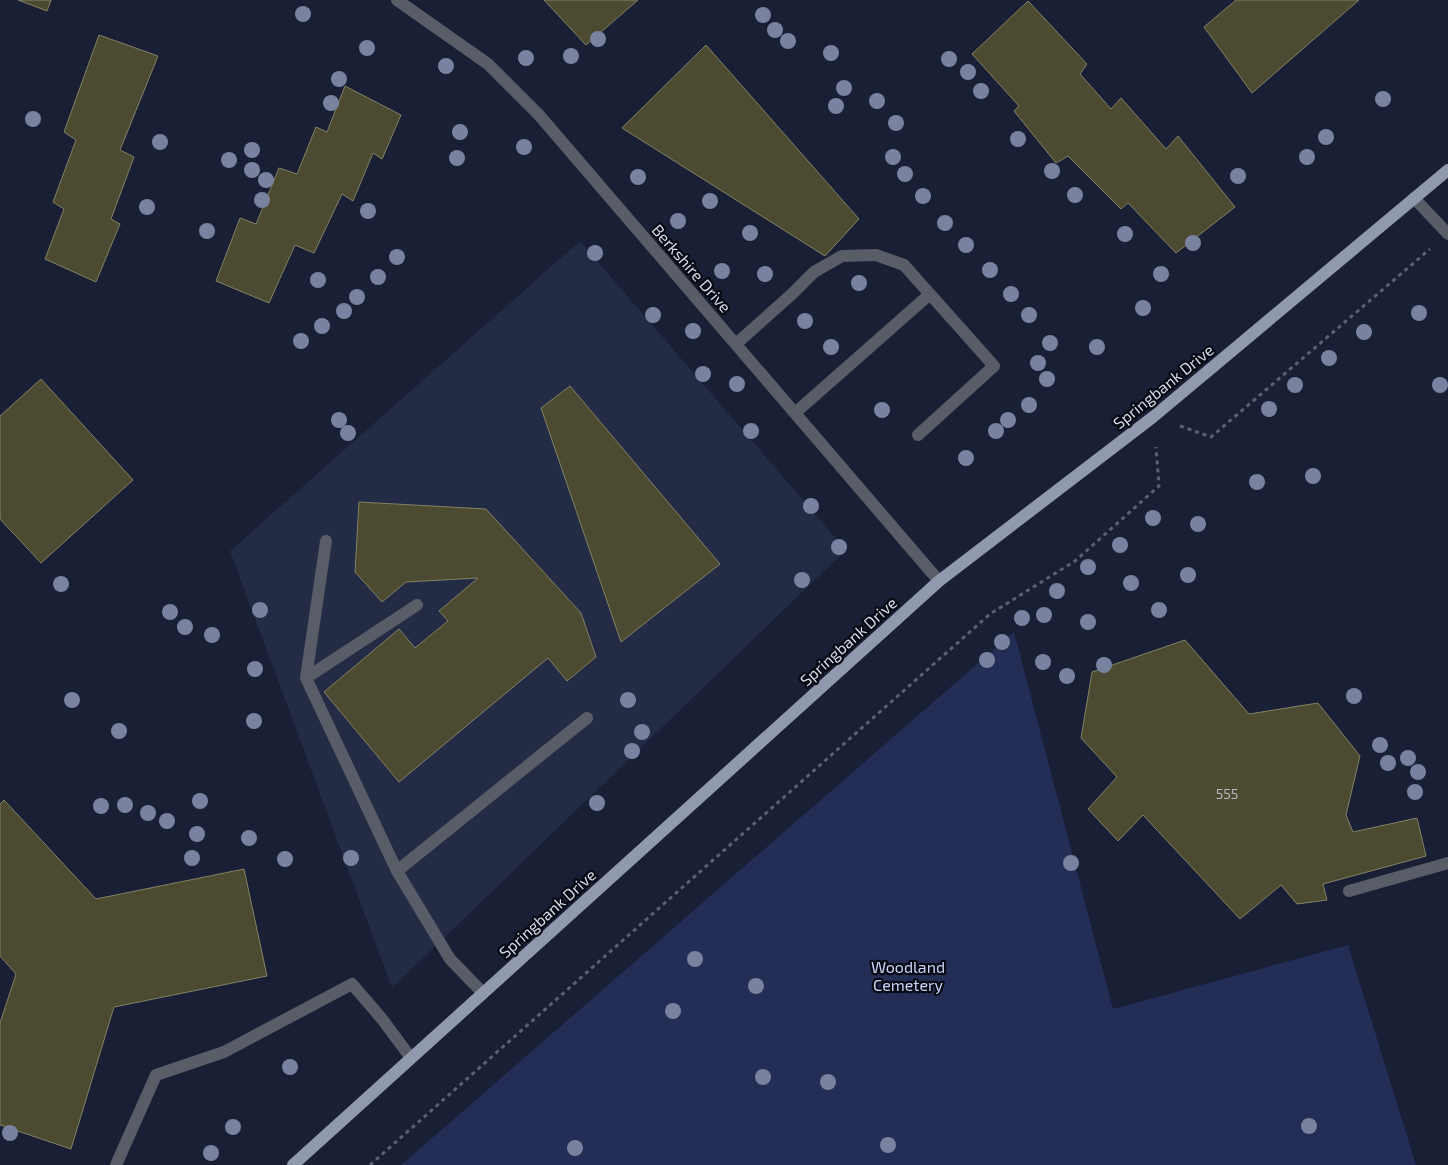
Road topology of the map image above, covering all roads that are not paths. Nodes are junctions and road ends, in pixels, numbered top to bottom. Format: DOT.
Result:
graph roads {
  1 [pos="396,0"];
  2 [pos="1448,170"];
  3 [pos="1414,198"];
  4 [pos="1448,234"];
  5 [pos="930,294"];
  6 [pos="736,344"];
  7 [pos="795,413"];
  8 [pos="918,435"];
  9 [pos="326,541"];
  10 [pos="939,581"];
  11 [pos="417,605"];
  12 [pos="306,678"];
  13 [pos="587,718"];
  14 [pos="1448,863"];
  15 [pos="397,871"];
  16 [pos="1349,891"];
  17 [pos="483,993"];
  18 [pos="411,1058"];
  19 [pos="116,1165"];
  20 [pos="293,1165"];
  1 -- 6 [label="street, Berkshire Drive"];
  2 -- 3 [label="main road, Springbank Drive"];
  3 -- 4 [label="street"];
  3 -- 10 [label="main road, Springbank Drive"];
  5 -- 6 [label="street"];
  5 -- 7 [label="street"];
  5 -- 8 [label="street"];
  6 -- 7 [label="street, Berkshire Drive"];
  7 -- 10 [label="street, Berkshire Drive"];
  9 -- 12 [label="street"];
  10 -- 17 [label="main road, Springbank Drive"];
  11 -- 12 [label="street"];
  12 -- 15 [label="street"];
  13 -- 15 [label="street"];
  14 -- 16 [label="street"];
  15 -- 17 [label="street"];
  17 -- 18 [label="main road, Springbank Drive"];
  18 -- 19 [label="street"];
  18 -- 20 [label="main road, Springbank Drive"];
}
